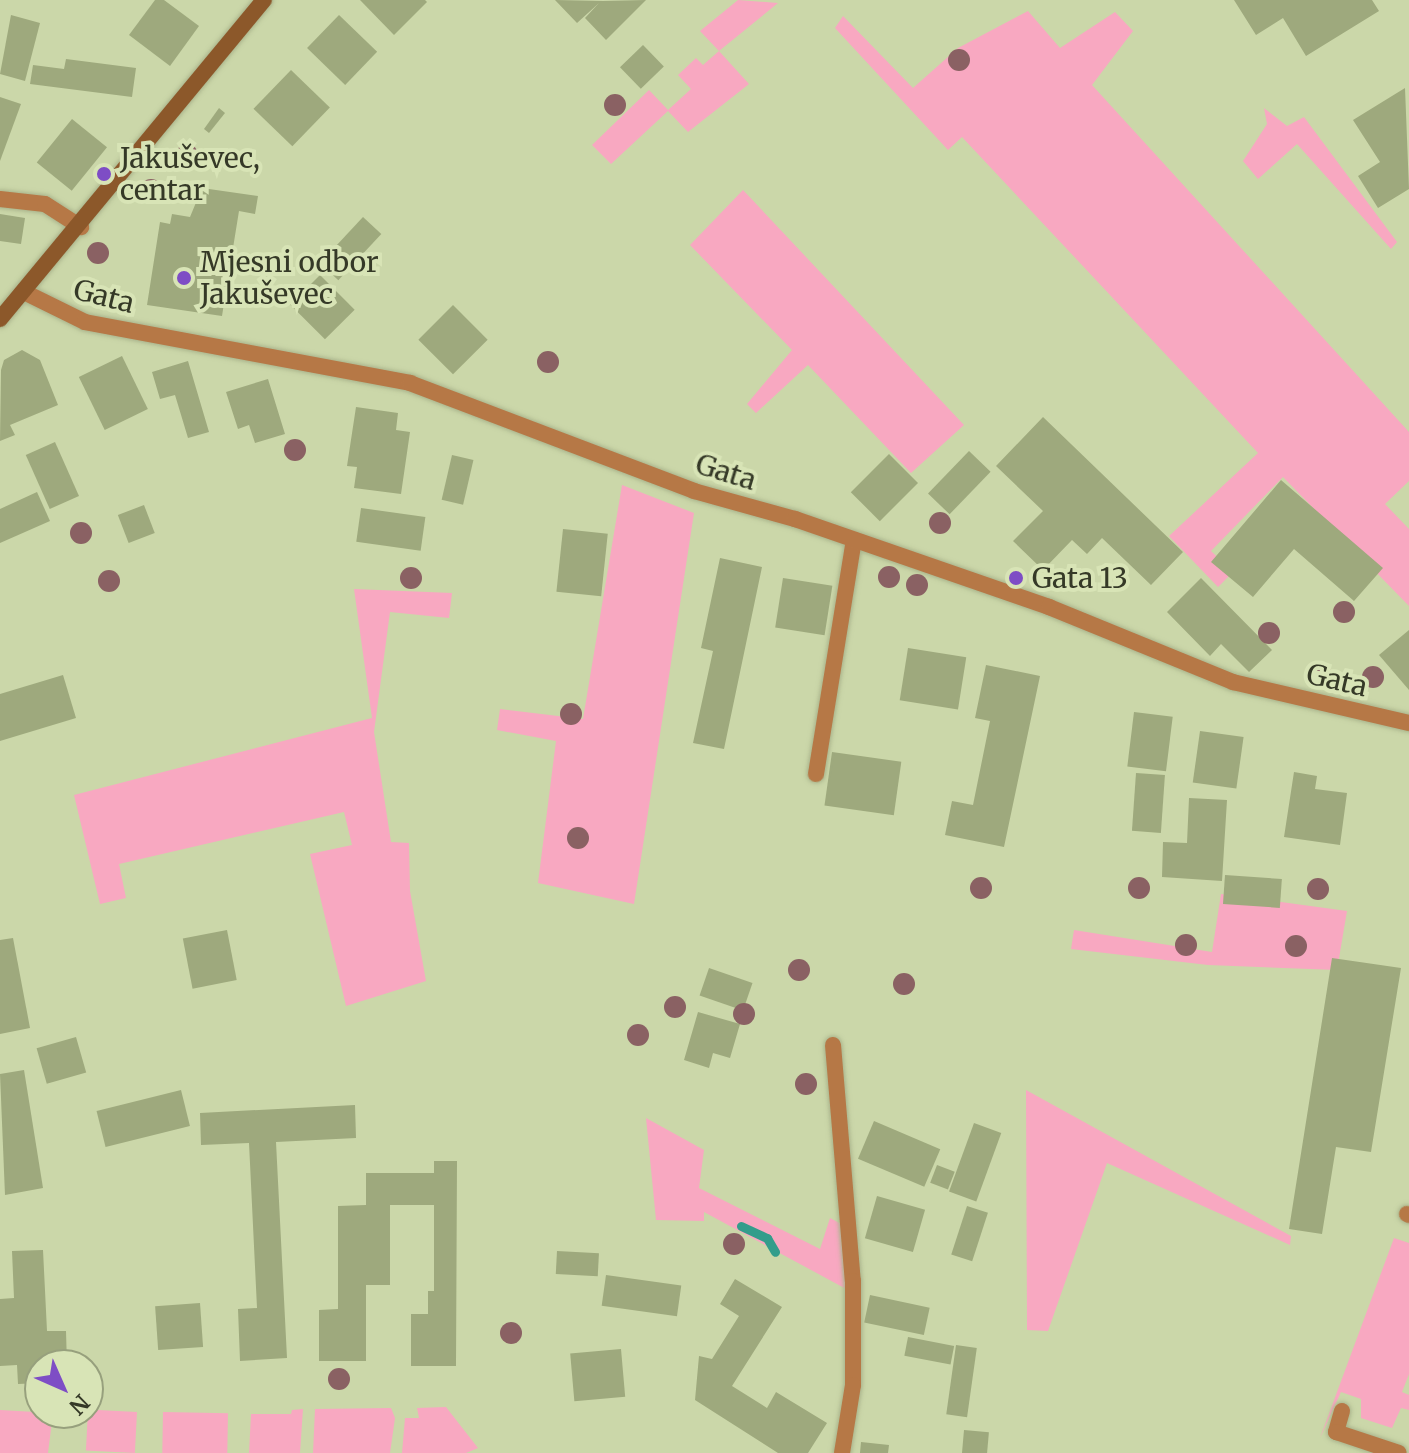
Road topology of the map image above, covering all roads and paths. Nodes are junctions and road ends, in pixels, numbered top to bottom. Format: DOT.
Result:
graph roads {
  1 [pos="264,0"];
  2 [pos="0,199"];
  3 [pos="81,227"];
  4 [pos="24,292"];
  5 [pos="0,319"];
  6 [pos="854,540"];
  7 [pos="1409,723"];
  8 [pos="816,774"];
  9 [pos="833,1045"];
  10 [pos="1342,1411"];
  11 [pos="842,1453"];
  12 [pos="1399,1453"];
  1 -- 3 [label="main road"];
  2 -- 3 [label="street"];
  3 -- 4 [label="main road"];
  4 -- 5 [label="main road"];
  4 -- 6 [label="street, Gata"];
  6 -- 7 [label="street, Gata"];
  6 -- 8 [label="street"];
  9 -- 11 [label="street"];
  10 -- 12 [label="street"];
}
